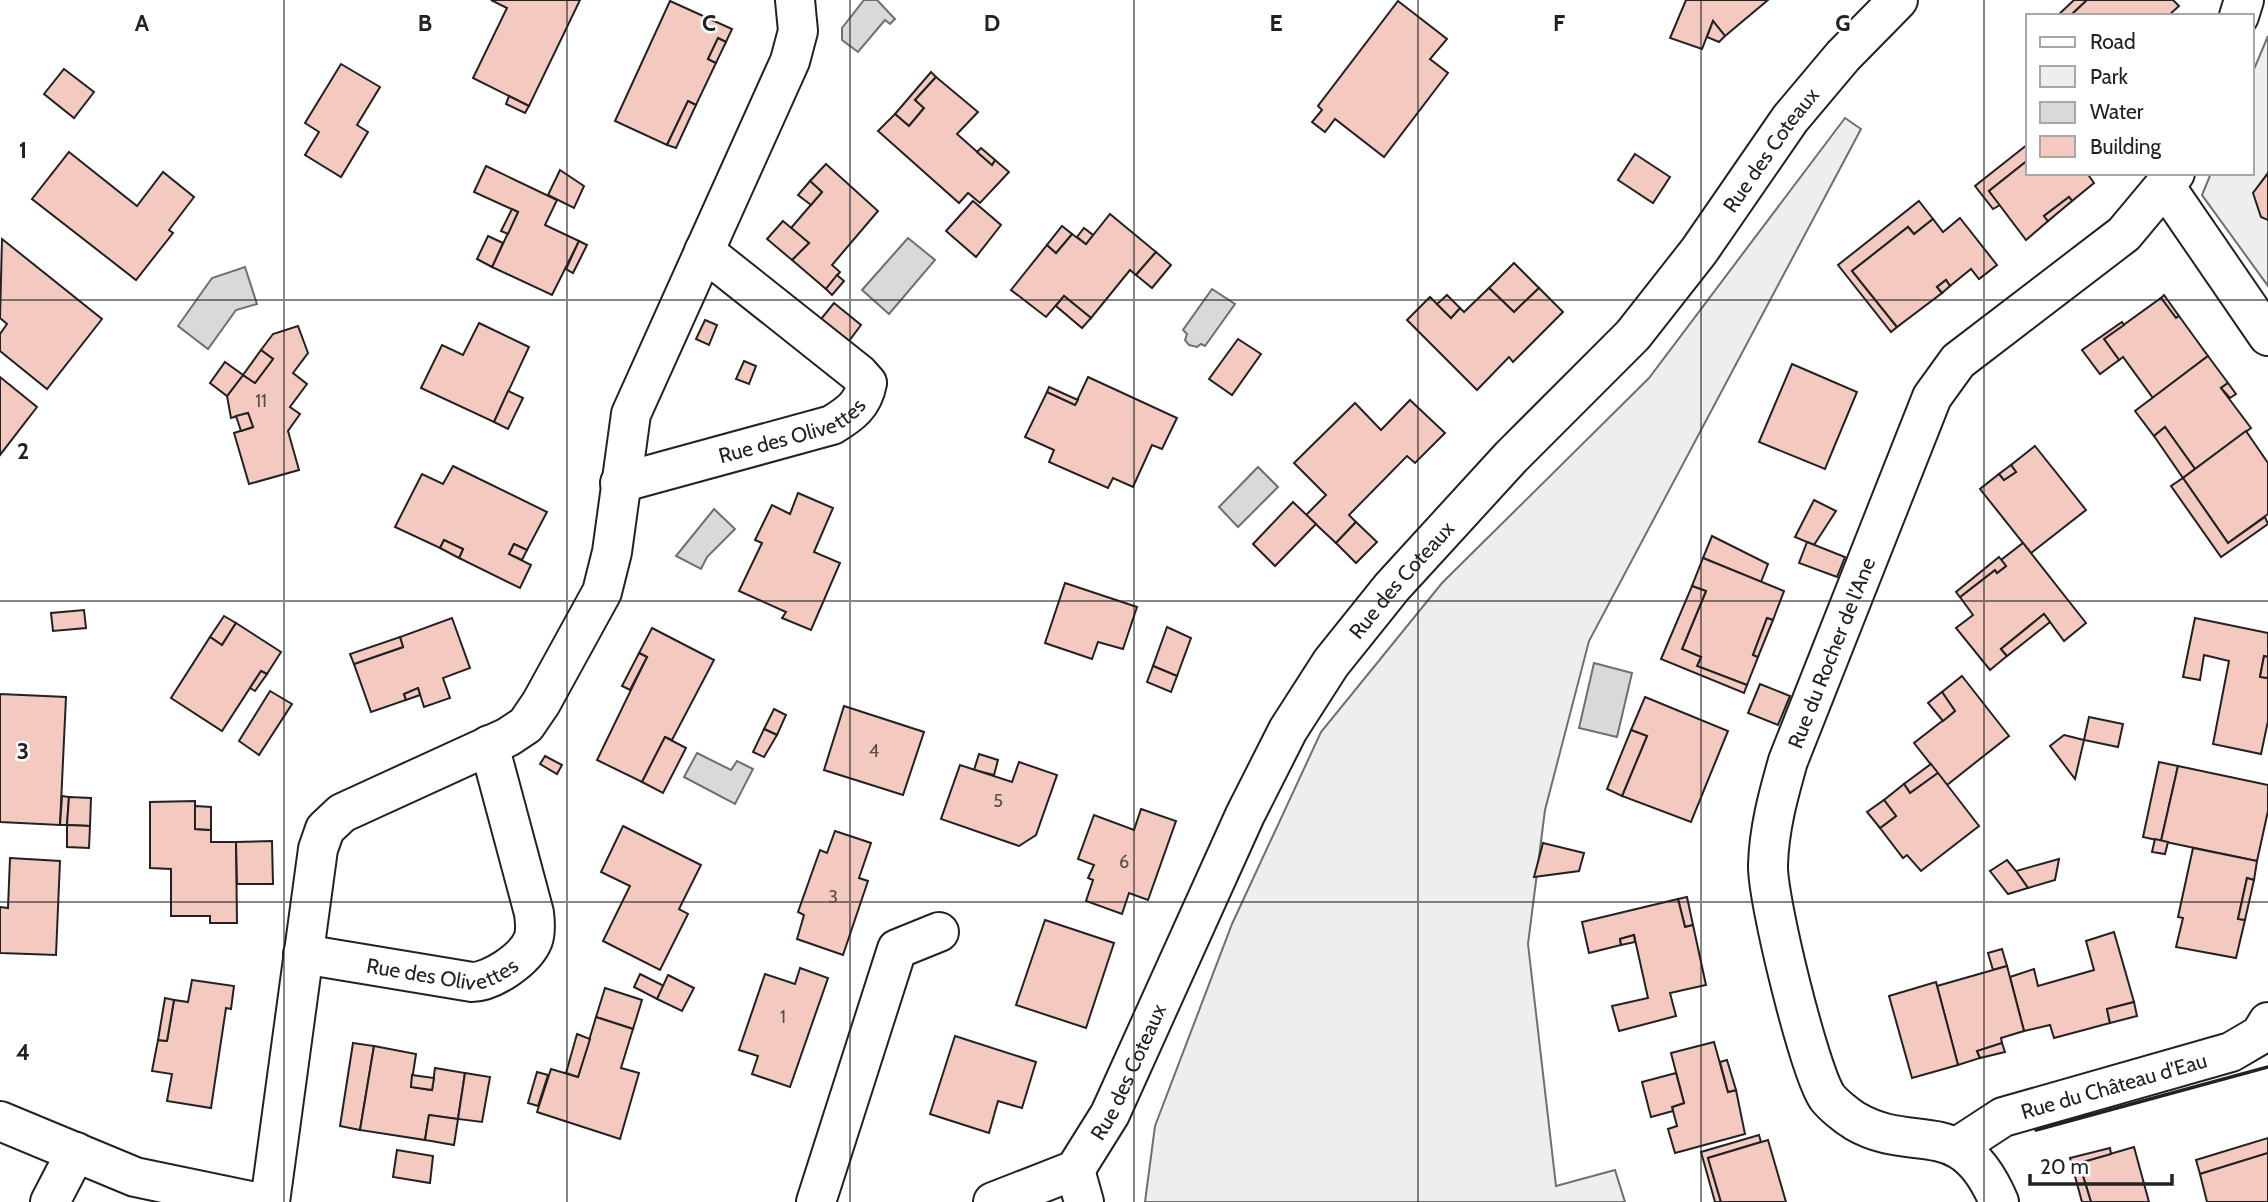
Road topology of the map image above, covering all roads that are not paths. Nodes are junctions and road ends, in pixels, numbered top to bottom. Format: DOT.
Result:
graph roads {
  1 [pos="795,0"];
  2 [pos="1898,0"];
  3 [pos="2170,180"];
  4 [pos="704,251"];
  5 [pos="2268,336"];
  6 [pos="620,483"];
  7 [pos="489,745"];
  8 [pos="939,932"];
  9 [pos="303,954"];
  10 [pos="2268,1023"];
  11 [pos="0,1121"];
  12 [pos="1957,1147"];
  13 [pos="76,1152"];
  14 [pos="1079,1186"];
  15 [pos="50,1202"];
  16 [pos="256,1202"];
  17 [pos="270,1202"];
  18 [pos="816,1202"];
  19 [pos="993,1202"];
  20 [pos="1999,1202"];
  1 -- 4 [label="street"];
  2 -- 14 [label="street, Rue des Coteaux"];
  3 -- 5 [label="street"];
  3 -- 12 [label="street, Rue du Rocher de l'Ane"];
  4 -- 6 [label="street"];
  4 -- 6 [label="street, Rue des Olivettes"];
  6 -- 7 [label="street"];
  7 -- 9 [label="street"];
  7 -- 9 [label="street, Rue des Olivettes"];
  8 -- 18 [label="street"];
  9 -- 17 [label="street"];
  10 -- 12 [label="street, Rue du Château d'Eau"];
  11 -- 13 [label="street"];
  12 -- 20 [label="street"];
  13 -- 15 [label="street"];
  13 -- 16 [label="street"];
  14 -- 19 [label="street, Rue des Coteaux"];
}
